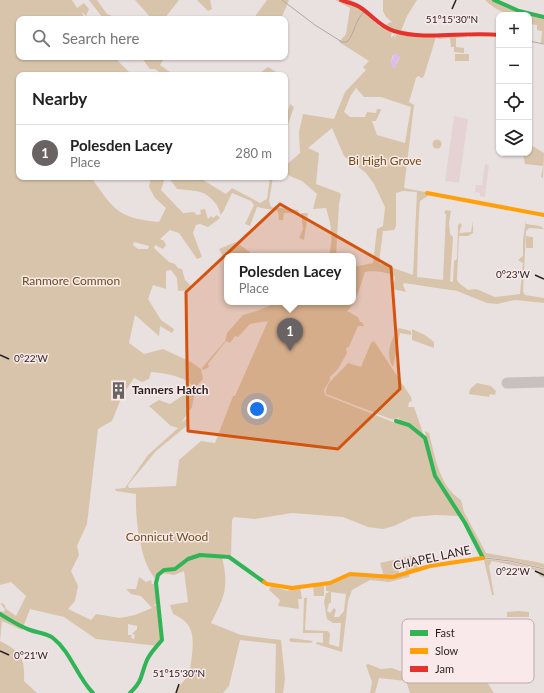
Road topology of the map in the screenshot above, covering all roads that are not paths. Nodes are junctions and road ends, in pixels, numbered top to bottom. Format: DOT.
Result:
graph roads {
  1 [pos="282,0"];
  2 [pos="341,0"];
  3 [pos="494,0"];
  4 [pos="365,10"];
  5 [pos="544,17"];
  6 [pos="496,35"];
  7 [pos="532,42"];
  8 [pos="544,44"];
  9 [pos="427,193"];
  10 [pos="544,215"];
  11 [pos="396,421"];
  12 [pos="484,558"];
  13 [pos="544,569"];
  14 [pos="0,614"];
  15 [pos="93,693"];
  16 [pos="130,693"];
  1 -- 4 [label="street"];
  2 -- 4 [label="street"];
  3 -- 5 [label="street"];
  4 -- 6 [label="street"];
  7 -- 8 [label="street"];
  9 -- 10 [label="street"];
  11 -- 12 [label="street"];
  12 -- 13 [label="street"];
  12 -- 16 [label="street, CHAPEL LANE"];
  14 -- 15 [label="street"];
}
